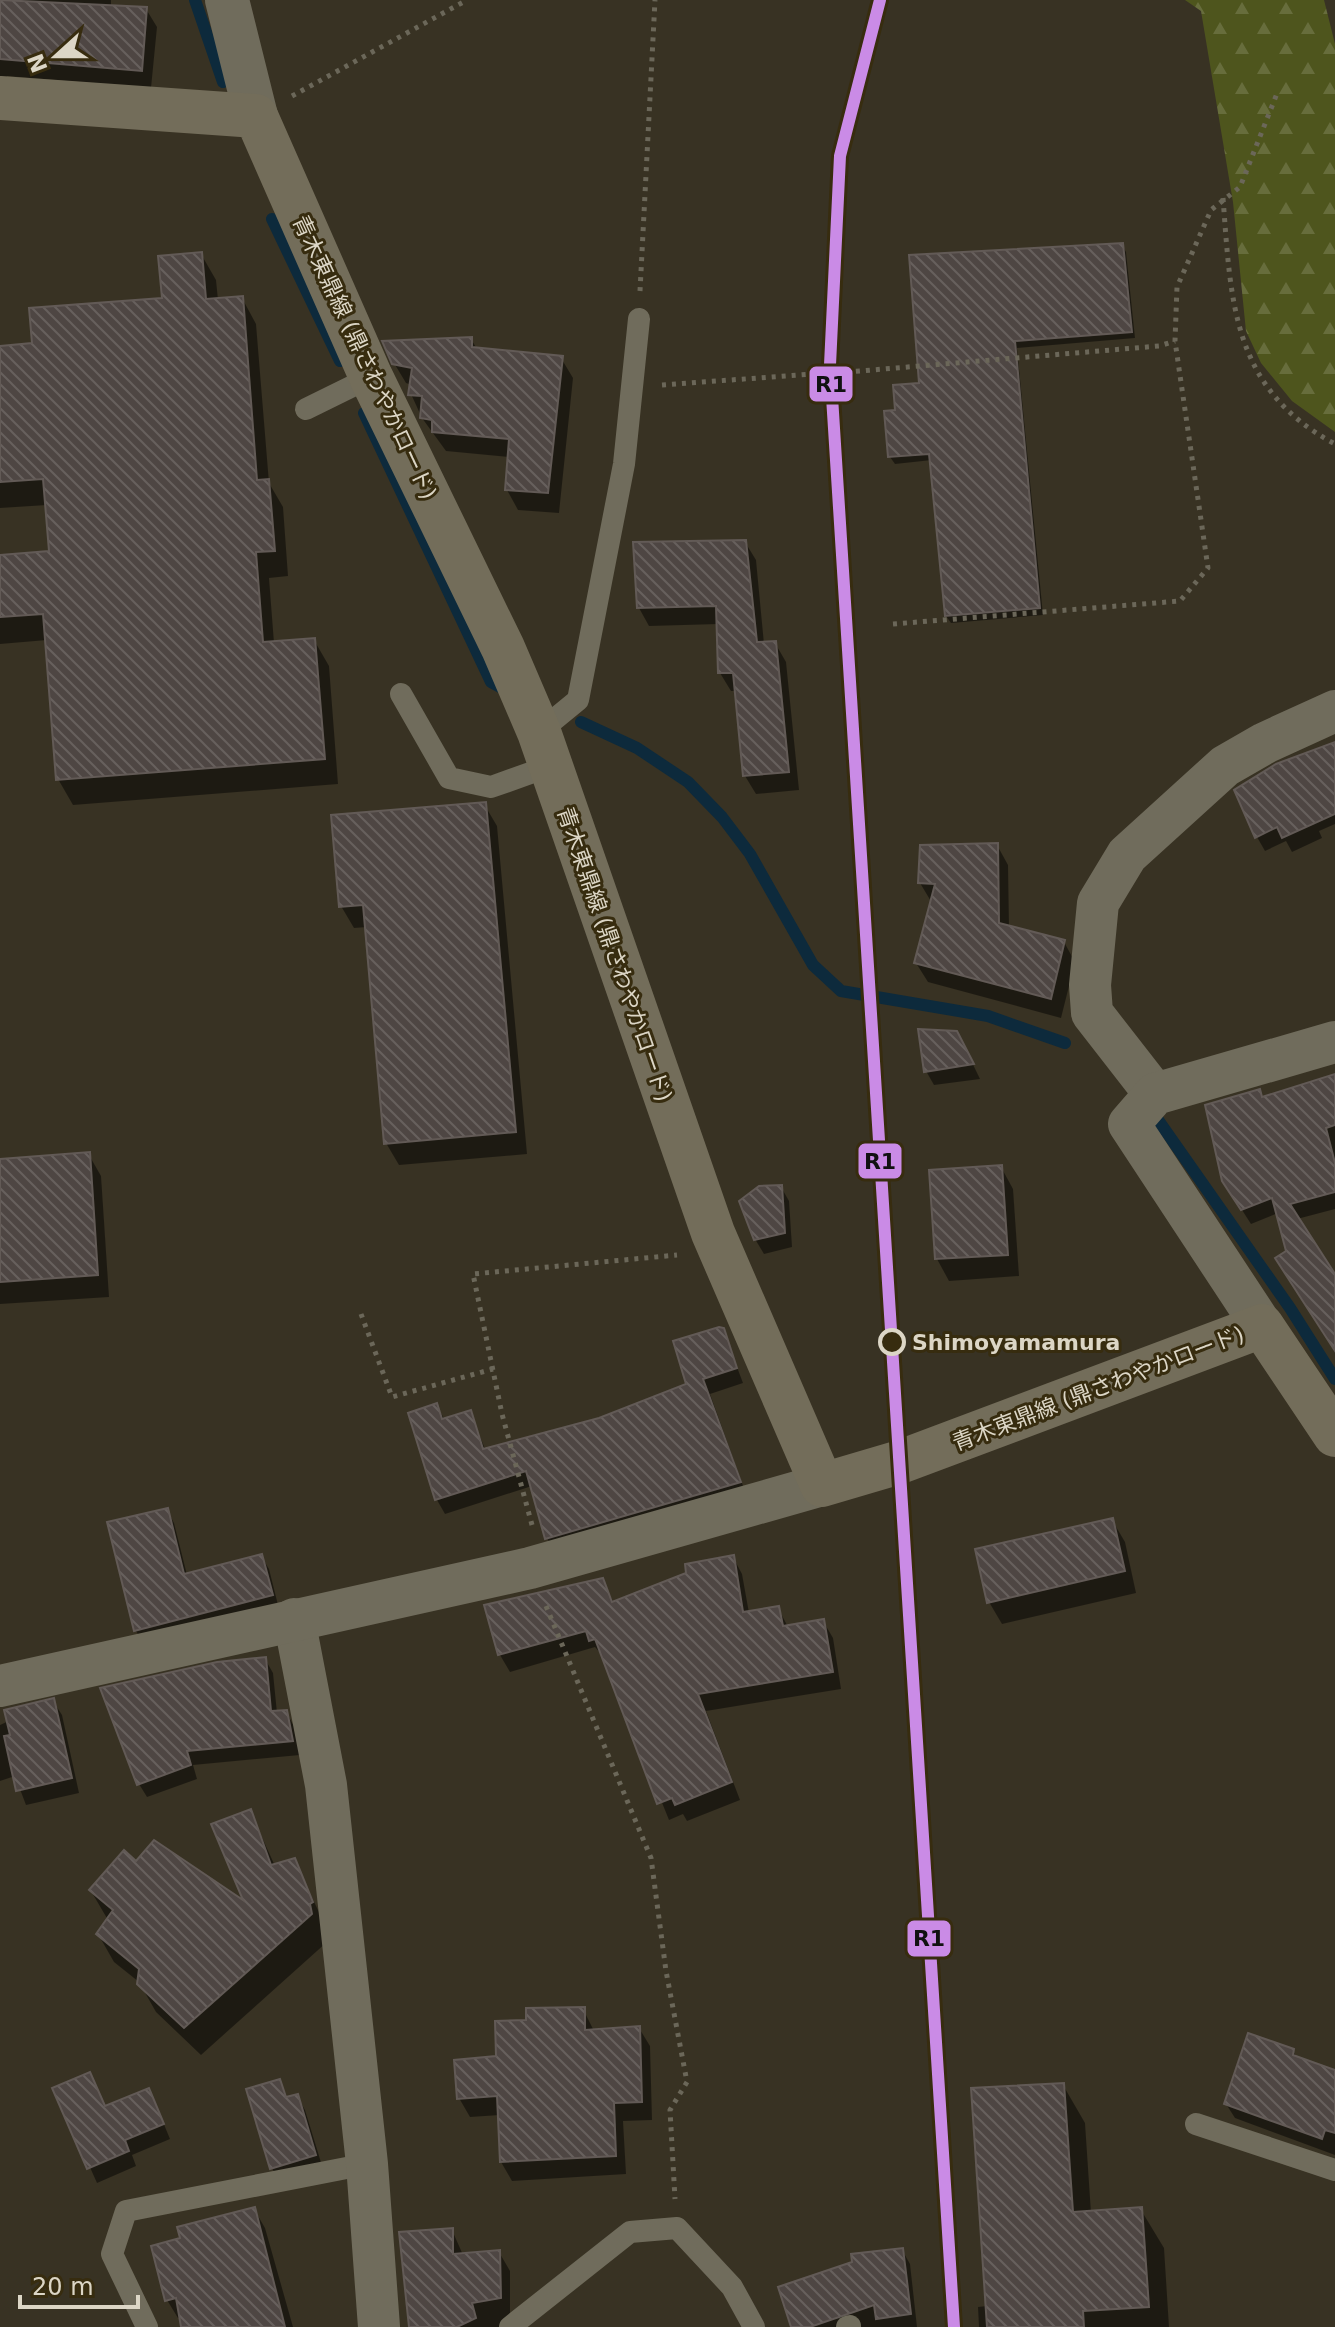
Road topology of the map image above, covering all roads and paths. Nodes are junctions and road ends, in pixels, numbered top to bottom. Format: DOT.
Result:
graph roads {
  1 [pos="227,0"];
  2 [pos="467,0"];
  3 [pos="655,0"];
  4 [pos="1278,91"];
  5 [pos="0,98"];
  6 [pos="256,116"];
  7 [pos="1223,197"];
  8 [pos="639,319"];
  9 [pos="1175,341"];
  10 [pos="826,373"];
  11 [pos="836,373"];
  12 [pos="371,377"];
  13 [pos="633,387"];
  14 [pos="306,409"];
  15 [pos="1335,444"];
  16 [pos="893,624"];
  17 [pos="401,694"];
  18 [pos="1335,711"];
  19 [pos="544,749"];
  20 [pos="1335,1042"];
  21 [pos="1155,1094"];
  22 [pos="713,1233"];
  23 [pos="361,1314"];
  24 [pos="1262,1326"];
  25 [pos="493,1369"];
  26 [pos="1335,1435"];
  27 [pos="822,1485"];
  28 [pos="536,1566"];
  29 [pos="294,1619"];
  30 [pos="0,1686"];
  31 [pos="1196,2124"];
  32 [pos="367,2164"];
  33 [pos="1335,2170"];
  34 [pos="677,2228"];
  35 [pos="147,2327"];
  36 [pos="379,2327"];
  37 [pos="510,2327"];
  38 [pos="754,2327"];
  1 -- 6 [label="street"];
  2 -- 6 [label="path"];
  3 -- 8 [label="path"];
  4 -- 7 [label="path"];
  5 -- 6 [label="main road"];
  6 -- 12 [label="main road, 青木東鼎線 (鼎さわやかロード)"];
  7 -- 9 [label="path"];
  7 -- 15 [label="path"];
  8 -- 13 [label="lane"];
  9 -- 11 [label="path"];
  9 -- 16 [label="path"];
  10 -- 13 [label="path"];
  12 -- 14 [label="lane"];
  12 -- 19 [label="main road, 青木東鼎線 (鼎さわやかロード)"];
  13 -- 19 [label="lane"];
  17 -- 19 [label="lane"];
  18 -- 21 [label="street"];
  19 -- 22 [label="main road, 青木東鼎線 (鼎さわやかロード)"];
  20 -- 21 [label="street"];
  21 -- 24 [label="street"];
  22 -- 25 [label="path"];
  22 -- 27 [label="main road, 青木東鼎線 (鼎さわやかロード)"];
  23 -- 25 [label="path"];
  24 -- 26 [label="main road, 青木東鼎線 (鼎さわやかロード)"];
  24 -- 27 [label="main road, 青木東鼎線 (鼎さわやかロード)"];
  25 -- 28 [label="path"];
  27 -- 28 [label="street"];
  28 -- 29 [label="street"];
  28 -- 34 [label="path"];
  29 -- 30 [label="street"];
  29 -- 32 [label="street"];
  31 -- 33 [label="lane"];
  32 -- 35 [label="lane"];
  32 -- 36 [label="street"];
  34 -- 37 [label="lane"];
  34 -- 38 [label="lane"];
}
